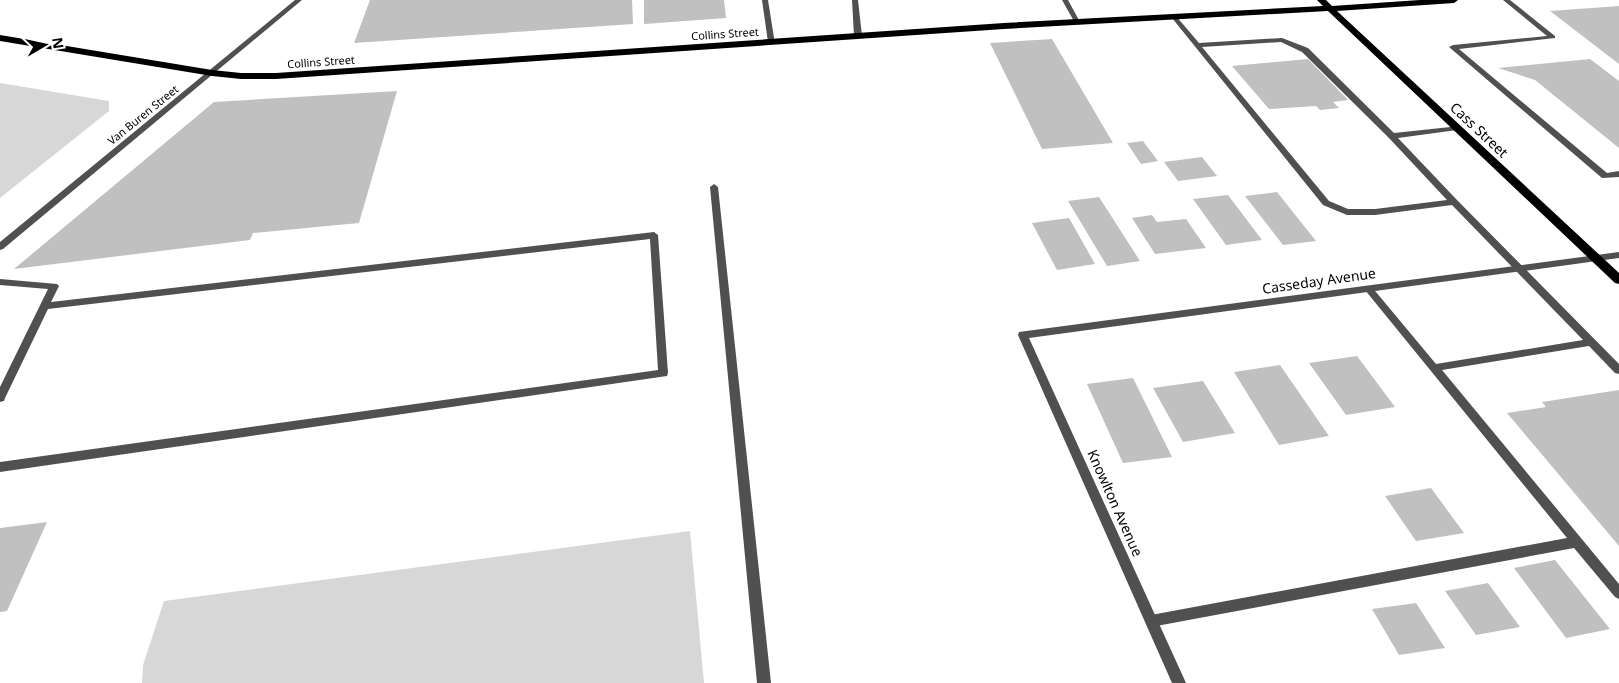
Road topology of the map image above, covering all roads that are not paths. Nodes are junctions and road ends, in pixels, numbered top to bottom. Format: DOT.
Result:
graph roads {
  1 [pos="299,0"];
  2 [pos="764,0"];
  3 [pos="855,0"];
  4 [pos="1065,0"];
  5 [pos="1321,0"];
  6 [pos="1454,0"];
  7 [pos="1506,0"];
  8 [pos="1331,10"];
  9 [pos="1174,17"];
  10 [pos="1077,22"];
  11 [pos="858,36"];
  12 [pos="0,38"];
  13 [pos="772,42"];
  14 [pos="1197,45"];
  15 [pos="212,73"];
  16 [pos="1457,128"];
  17 [pos="1392,136"];
  18 [pos="1619,174"];
  19 [pos="714,187"];
  20 [pos="1454,202"];
  21 [pos="0,247"];
  22 [pos="1619,255"];
  23 [pos="1595,258"];
  24 [pos="1518,269"];
  25 [pos="1619,280"];
  26 [pos="0,282"];
  27 [pos="1368,288"];
  28 [pos="44,306"];
  29 [pos="1023,335"];
  30 [pos="1591,342"];
  31 [pos="1433,368"];
  32 [pos="1619,370"];
  33 [pos="0,398"];
  34 [pos="0,467"];
  35 [pos="1577,542"];
  36 [pos="1619,593"];
  37 [pos="1151,621"];
  38 [pos="764,683"];
  39 [pos="1179,683"];
  1 -- 15 [label="street, Van Buren Street"];
  2 -- 13 [label="street"];
  3 -- 11 [label="street"];
  4 -- 10 [label="street"];
  5 -- 8 [label="main road, Cass Street"];
  6 -- 8 [label="main road, Collins Street"];
  7 -- 18 [label="street"];
  8 -- 9 [label="main road, Collins Street"];
  8 -- 16 [label="main road, Cass Street"];
  9 -- 10 [label="main road, Collins Street"];
  9 -- 14 [label="street"];
  10 -- 11 [label="main road, Collins Street"];
  11 -- 13 [label="main road, Collins Street"];
  12 -- 15 [label="main road, Collins Street"];
  13 -- 15 [label="main road, Collins Street"];
  14 -- 17 [label="street"];
  14 -- 20 [label="street"];
  15 -- 21 [label="street, Van Buren Street"];
  16 -- 17 [label="street"];
  16 -- 23 [label="main road, Cass Street"];
  17 -- 20 [label="street"];
  19 -- 38 [label="street"];
  20 -- 24 [label="street"];
  22 -- 23 [label="street, Casseday Avenue"];
  23 -- 24 [label="street, Casseday Avenue"];
  23 -- 25 [label="main road, Cass Street"];
  24 -- 27 [label="street, Casseday Avenue"];
  24 -- 30 [label="street"];
  26 -- 28 [label="street"];
  27 -- 29 [label="street, Casseday Avenue"];
  27 -- 31 [label="street"];
  28 -- 33 [label="street"];
  28 -- 34 [label="street"];
  29 -- 37 [label="street, Knowlton Avenue"];
  30 -- 31 [label="street"];
  30 -- 32 [label="street"];
  31 -- 35 [label="street"];
  35 -- 36 [label="street"];
  35 -- 37 [label="street"];
  37 -- 39 [label="street, Knowlton Avenue"];
}
